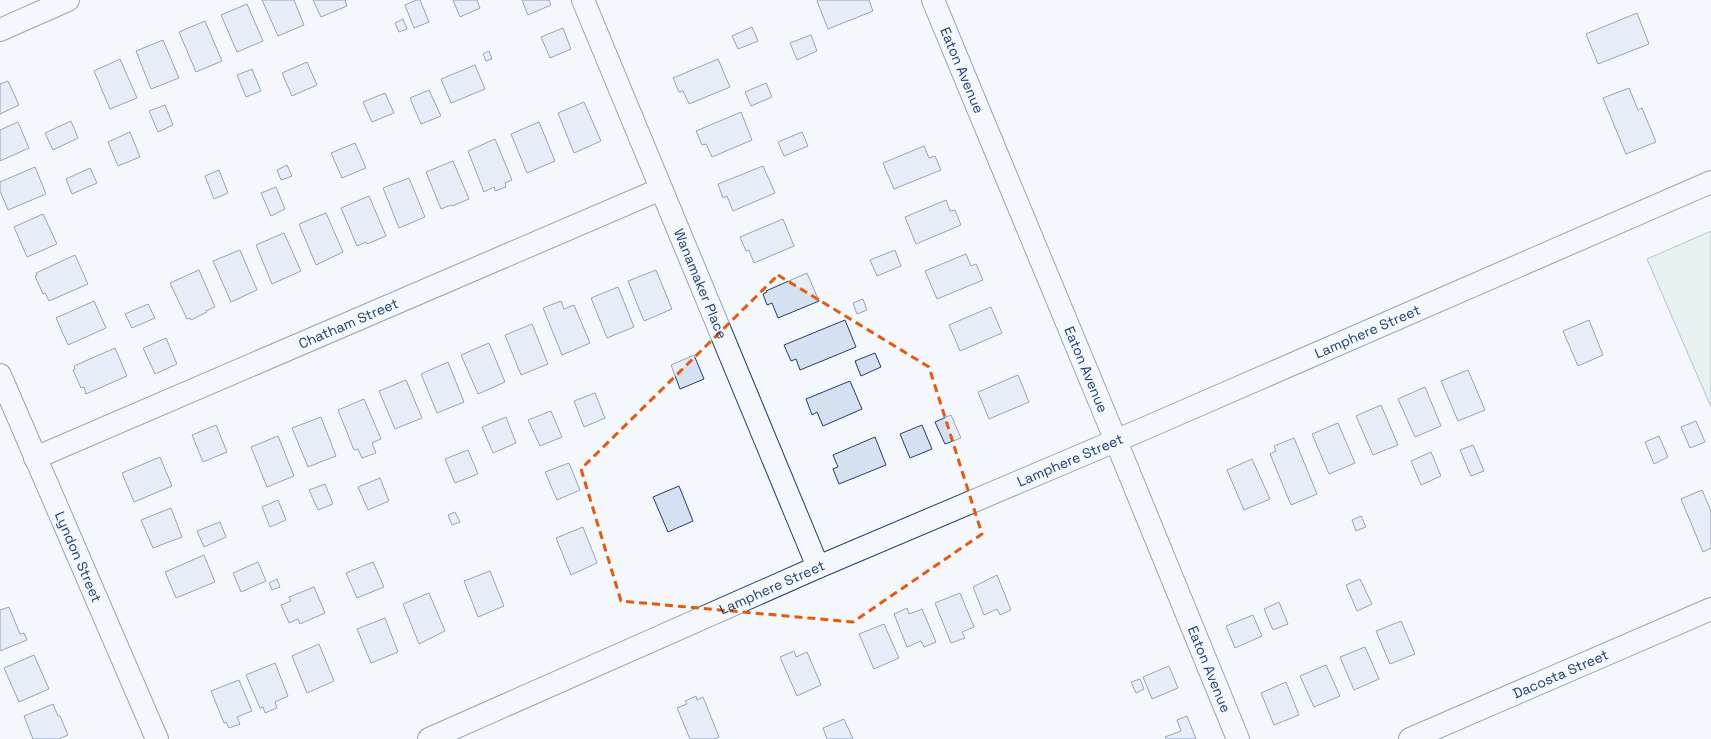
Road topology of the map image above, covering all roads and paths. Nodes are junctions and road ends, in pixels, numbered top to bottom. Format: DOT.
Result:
graph roads {
  1 [pos="68,0"];
  2 [pos="583,0"];
  3 [pos="933,0"];
  4 [pos="0,30"];
  5 [pos="1711,182"];
  6 [pos="661,189"];
  7 [pos="0,375"];
  8 [pos="1116,441"];
  9 [pos="35,458"];
  10 [pos="818,567"];
  11 [pos="1711,609"];
  12 [pos="157,739"];
  13 [pos="429,739"];
  14 [pos="1238,739"];
  15 [pos="1410,739"];
  1 -- 4 [label="street"];
  2 -- 6 [label="street, Wanamaker Place"];
  3 -- 8 [label="street, Eaton Avenue"];
  5 -- 8 [label="street, Lamphere Street"];
  6 -- 9 [label="street, Chatham Street"];
  6 -- 10 [label="street, Wanamaker Place"];
  7 -- 9 [label="street, Lyndon Street"];
  8 -- 10 [label="street, Lamphere Street"];
  8 -- 14 [label="street, Eaton Avenue"];
  9 -- 12 [label="street, Lyndon Street"];
  10 -- 13 [label="street, Lamphere Street"];
  11 -- 15 [label="street, Dacosta Street"];
}
